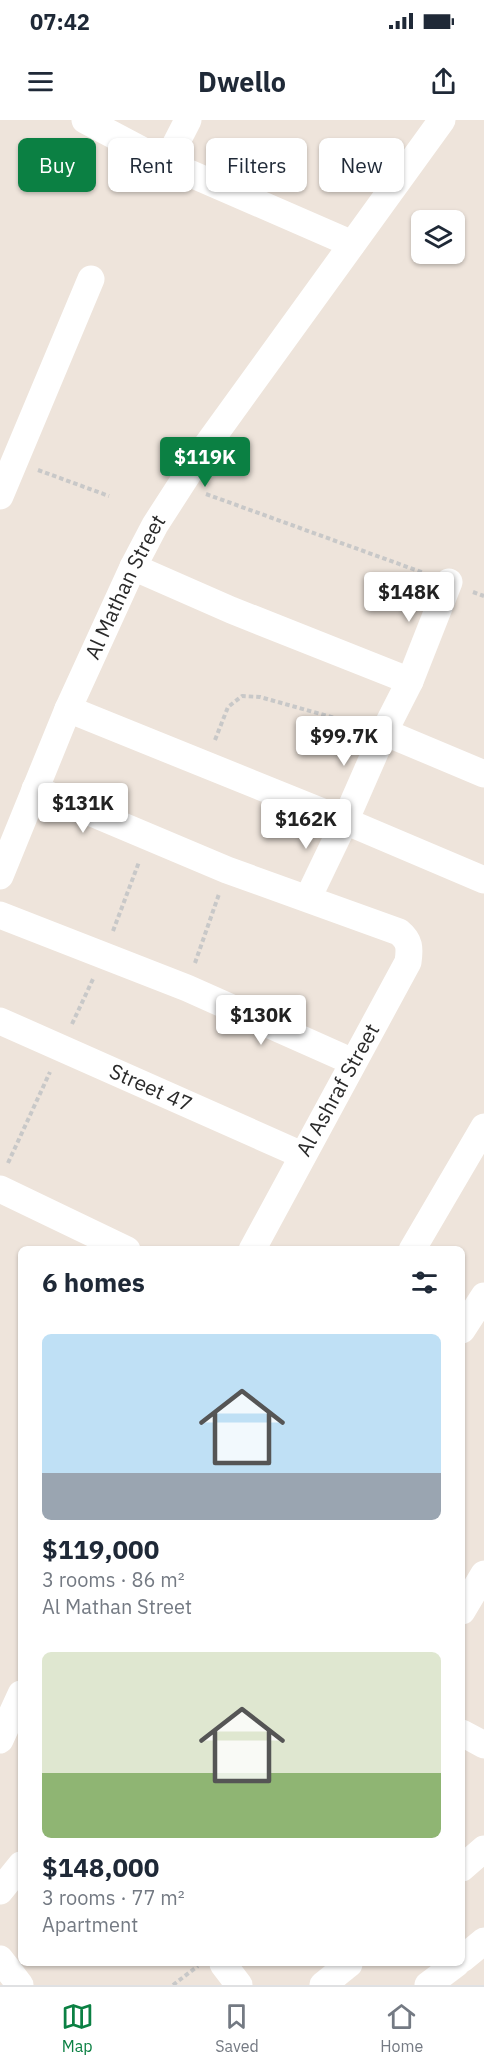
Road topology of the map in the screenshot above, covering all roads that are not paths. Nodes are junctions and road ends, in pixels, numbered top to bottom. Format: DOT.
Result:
graph roads {
  1 [pos="85,120"];
  2 [pos="188,120"];
  3 [pos="442,120"];
  4 [pos="119,138"];
  5 [pos="179,138"];
  6 [pos="194,175"];
  7 [pos="352,244"];
  8 [pos="91,279"];
  9 [pos="8,458"];
  10 [pos="0,496"];
  11 [pos="133,567"];
  12 [pos="449,582"];
  13 [pos="410,681"];
  14 [pos="68,709"];
  15 [pos="384,732"];
  16 [pos="484,774"];
  17 [pos="35,789"];
  18 [pos="345,820"];
  19 [pos="0,876"];
  20 [pos="484,880"];
  21 [pos="308,898"];
  22 [pos="0,915"];
  23 [pos="0,1021"];
  24 [pos="353,1062"];
  25 [pos="480,1143"];
  26 [pos="302,1155"];
  27 [pos="2,1179"];
  28 [pos="120,1246"];
  29 [pos="254,1246"];
  30 [pos="415,1246"];
  31 [pos="484,1296"];
  32 [pos="465,1325"];
  33 [pos="484,1574"];
  34 [pos="465,1606"];
  35 [pos="18,1701"];
  36 [pos="0,1740"];
  37 [pos="484,1849"];
  38 [pos="465,1865"];
  39 [pos="18,1869"];
  40 [pos="0,1891"];
  41 [pos="484,1941"];
  42 [pos="465,1957"];
  43 [pos="0,1959"];
  44 [pos="225,1966"];
  45 [pos="347,1966"];
  46 [pos="453,1966"];
  47 [pos="20,1985"];
  48 [pos="239,1985"];
  49 [pos="323,1985"];
  50 [pos="428,1985"];
  1 -- 4 [label="street"];
  2 -- 5 [label="street"];
  3 -- 7 [label="street, Al Mathan Street"];
  6 -- 7 [label="street"];
  7 -- 11 [label="street, Al Mathan Street"];
  8 -- 9 [label="street"];
  9 -- 10 [label="street"];
  11 -- 13 [label="street"];
  11 -- 14 [label="street, Al Mathan Street"];
  12 -- 13 [label="street"];
  13 -- 15 [label="street"];
  14 -- 17 [label="street, Al Mathan Street"];
  14 -- 18 [label="street"];
  15 -- 16 [label="street"];
  15 -- 18 [label="street"];
  17 -- 19 [label="street, Al Mathan Street"];
  17 -- 21 [label="street"];
  18 -- 20 [label="street"];
  18 -- 21 [label="street"];
  21 -- 24 [label="street, Al Ashraf Street"];
  22 -- 24 [label="street"];
  23 -- 26 [label="street, Street 47"];
  24 -- 26 [label="street, Al Ashraf Street"];
  25 -- 30 [label="street"];
  26 -- 29 [label="street, Al Ashraf Street"];
  27 -- 28 [label="street"];
  31 -- 32 [label="street"];
  33 -- 34 [label="street"];
  35 -- 36 [label="street"];
  37 -- 38 [label="street"];
  39 -- 40 [label="street"];
  41 -- 42 [label="street"];
  43 -- 47 [label="street"];
  44 -- 48 [label="street"];
  45 -- 49 [label="street"];
  46 -- 50 [label="street"];
}
